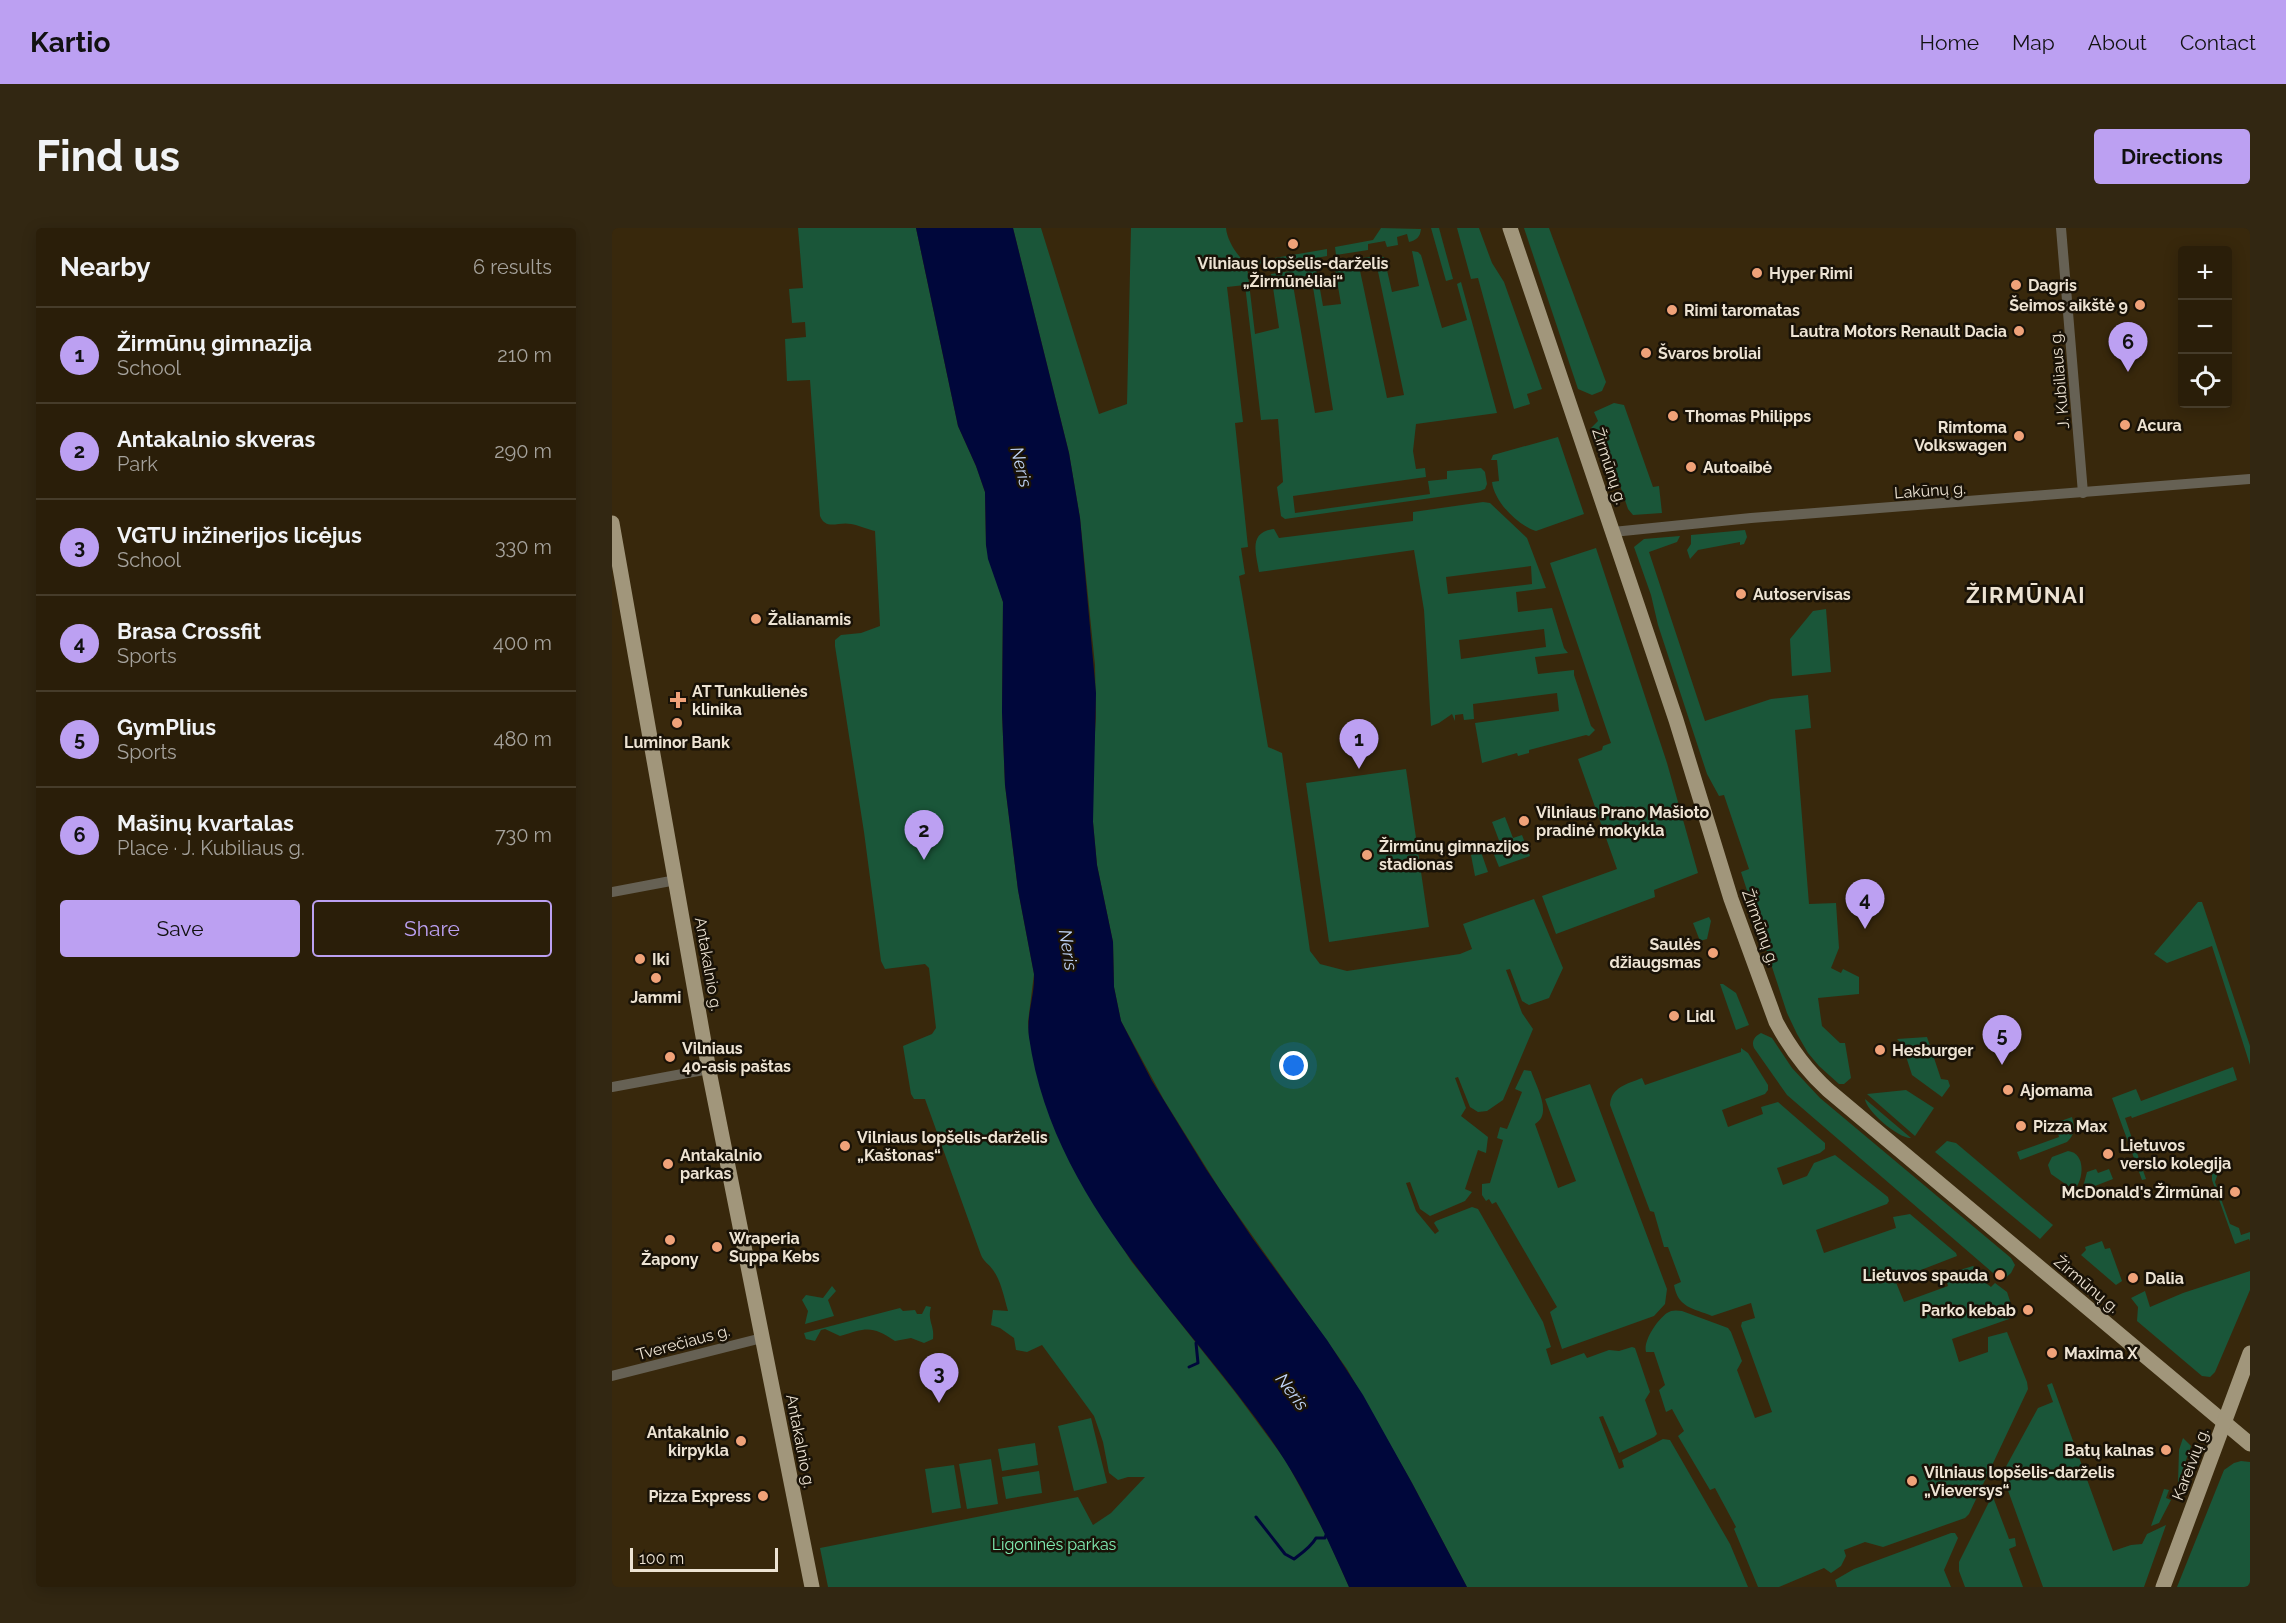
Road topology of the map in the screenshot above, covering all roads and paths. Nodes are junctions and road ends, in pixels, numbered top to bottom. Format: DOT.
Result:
graph roads {
  1 [pos="2061,228"];
  2 [pos="1513,232"];
  3 [pos="2250,479"];
  4 [pos="2083,494"];
  5 [pos="612,528"];
  6 [pos="1613,532"];
  7 [pos="676,880"];
  8 [pos="612,892"];
  9 [pos="709,1069"];
  10 [pos="612,1087"];
  11 [pos="762,1338"];
  12 [pos="2250,1353"];
  13 [pos="612,1376"];
  14 [pos="2225,1424"];
  15 [pos="2250,1444"];
  16 [pos="812,1587"];
  17 [pos="2163,1587"];
  1 -- 4 [label="street, J. Kubiliaus g."];
  2 -- 6 [label="main road, Žirmūnų g."];
  3 -- 4 [label="street, Lakūnų g."];
  4 -- 6 [label="street, Lakūnų g."];
  5 -- 7 [label="main road, Antakalnio g."];
  6 -- 14 [label="main road, Žirmūnų g."];
  7 -- 8 [label="street"];
  7 -- 9 [label="main road, Antakalnio g."];
  9 -- 10 [label="street"];
  9 -- 11 [label="main road, Antakalnio g."];
  11 -- 13 [label="street, Tverečiaus g."];
  11 -- 16 [label="main road, Antakalnio g."];
  12 -- 14 [label="main road, Kareivių g."];
  14 -- 15 [label="main road, Žirmūnų g."];
  14 -- 17 [label="main road, Kareivių g."];
}
